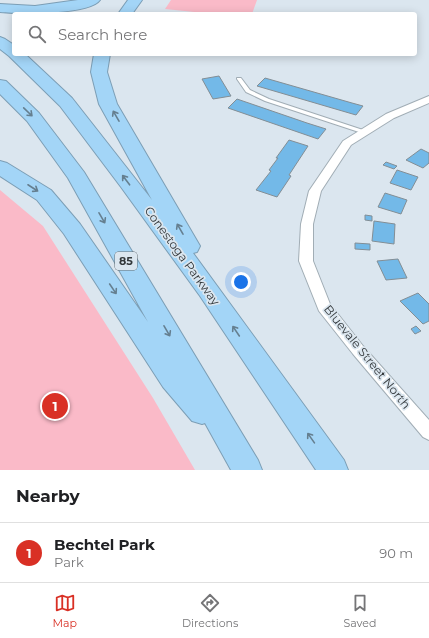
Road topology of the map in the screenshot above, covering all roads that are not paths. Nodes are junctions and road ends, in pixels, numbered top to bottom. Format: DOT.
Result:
graph roads {
  1 [pos="93,0"];
  2 [pos="136,0"];
  3 [pos="0,8"];
  4 [pos="127,12"];
  5 [pos="0,42"];
  6 [pos="12,51"];
  7 [pos="18,56"];
  8 [pos="102,56"];
  9 [pos="239,79"];
  10 [pos="0,85"];
  11 [pos="429,99"];
  12 [pos="364,132"];
  13 [pos="0,167"];
  14 [pos="208,290"];
  15 [pos="429,432"];
  16 [pos="241,460"];
  17 [pos="333,470"];
  1 -- 3 [label="highway"];
  2 -- 4 [label="highway"];
  5 -- 6 [label="highway, Conestoga Parkway"];
  14 -- 7 [label="highway, Conestoga Parkway, one-way"];
  14 -- 8 [label="highway, one-way"];
  9 -- 12 [label="lane"];
  10 -- 16 [label="highway, 85, one-way"];
  11 -- 12 [label="street, Bluevale Street North"];
  12 -- 15 [label="street, Bluevale Street North"];
  13 -- 16 [label="highway, one-way"];
  17 -- 14 [label="highway, Conestoga Parkway, one-way"];
}
